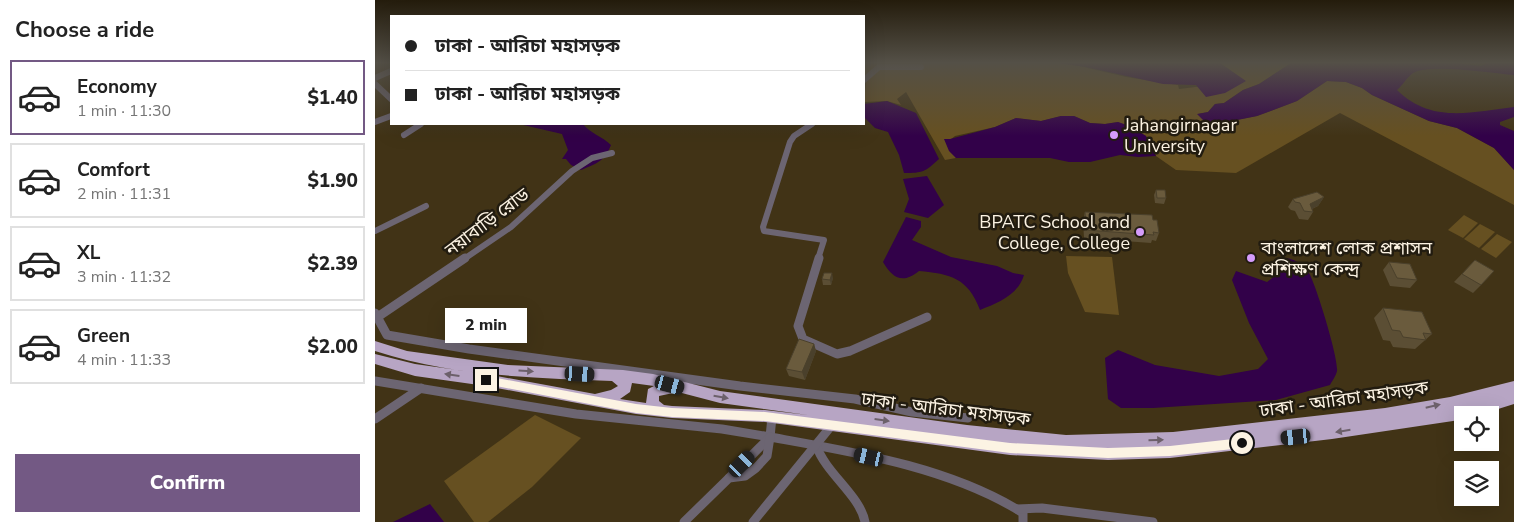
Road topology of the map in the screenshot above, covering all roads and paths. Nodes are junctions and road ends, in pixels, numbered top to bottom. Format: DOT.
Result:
graph roads {
  1 [pos="378,87"];
  2 [pos="390,99"];
  3 [pos="390,116"];
  4 [pos="375,122"];
  5 [pos="419,125"];
  6 [pos="810,125"];
  7 [pos="403,135"];
  8 [pos="612,153"];
  9 [pos="427,206"];
  10 [pos="375,230"];
  11 [pos="377,314"];
  12 [pos="927,317"];
  13 [pos="375,346"];
  14 [pos="375,359"];
  15 [pos="615,376"];
  16 [pos="375,381"];
  17 [pos="1514,387"];
  18 [pos="421,388"];
  19 [pos="687,389"];
  20 [pos="582,398"];
  21 [pos="1514,398"];
  22 [pos="662,411"];
  23 [pos="772,417"];
  24 [pos="968,418"];
  25 [pos="375,419"];
  26 [pos="832,426"];
  27 [pos="770,437"];
  28 [pos="816,445"];
  29 [pos="1017,509"];
  30 [pos="685,522"];
  31 [pos="753,522"];
  32 [pos="865,522"];
  33 [pos="1023,522"];
  34 [pos="1153,522"];
  1 -- 2 [label="street"];
  3 -- 4 [label="street"];
  5 -- 7 [label="street"];
  6 -- 12 [label="street"];
  8 -- 11 [label="street, নয়াবাড়ি রোড"];
  9 -- 10 [label="street"];
  11 -- 24 [label="street"];
  13 -- 15 [label="highway, ঢাকা - আরিচা মহাসড়ক, one-way"];
  20 -- 14 [label="highway, ঢাকা - আরিচা মহাসড়ক, one-way"];
  15 -- 19 [label="highway, ঢাকা - আরিচা মহাসড়ক"];
  15 -- 20 [label="highway"];
  16 -- 18 [label="street"];
  19 -- 17 [label="highway, ঢাকা - আরিচা মহাসড়ক, one-way"];
  18 -- 25 [label="street"];
  18 -- 27 [label="street"];
  19 -- 22 [label="highway"];
  20 -- 22 [label="highway, ঢাকা - আরিচা মহাসড়ক"];
  21 -- 26 [label="highway, ঢাকা - আরিচা মহাসড়ক, one-way"];
  22 -- 23 [label="highway, ঢাকা - আরিচা মহাসড়ক"];
  23 -- 26 [label="highway, ঢাকা - আরিচা মহাসড়ক"];
  23 -- 27 [label="street"];
  26 -- 28 [label="street"];
  27 -- 28 [label="street"];
  27 -- 30 [label="street"];
  28 -- 29 [label="street"];
  28 -- 31 [label="street"];
  28 -- 32 [label="street"];
  29 -- 33 [label="street"];
  29 -- 34 [label="street"];
}
